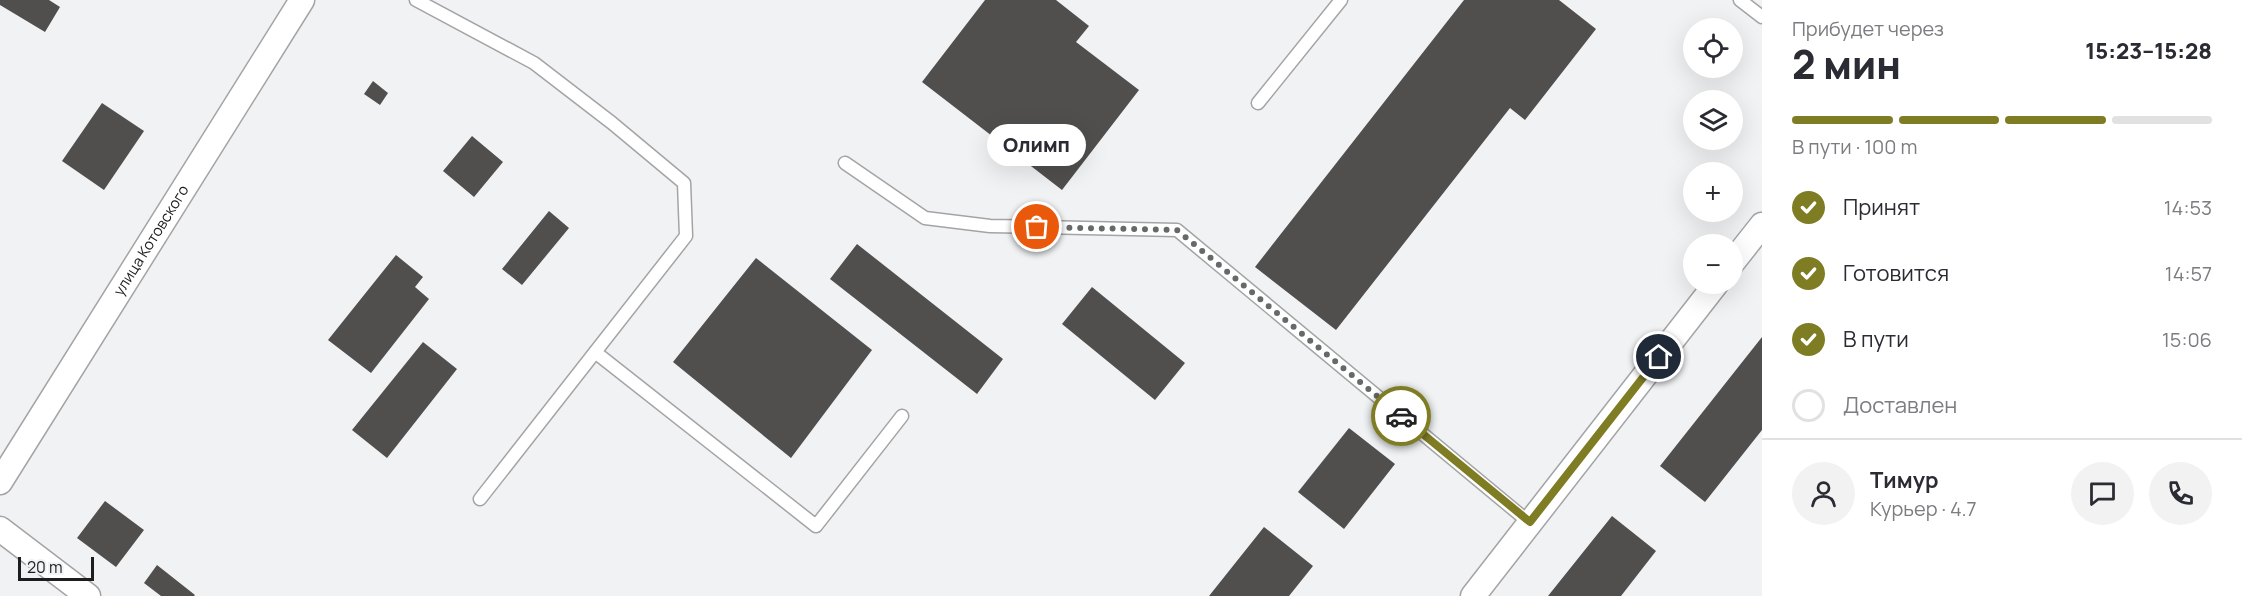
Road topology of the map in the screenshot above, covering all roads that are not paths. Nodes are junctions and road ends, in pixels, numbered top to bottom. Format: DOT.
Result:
graph roads {
  1 [pos="302,0"];
  2 [pos="416,0"];
  3 [pos="1341,0"];
  4 [pos="1740,0"];
  5 [pos="1762,17"];
  6 [pos="1258,103"];
  7 [pos="845,163"];
  8 [pos="1762,225"];
  9 [pos="1743,249"];
  10 [pos="1708,294"];
  11 [pos="595,352"];
  12 [pos="902,416"];
  13 [pos="0,482"];
  14 [pos="480,499"];
  15 [pos="1530,522"];
  16 [pos="0,529"];
  17 [pos="88,596"];
  18 [pos="1473,596"];
  1 -- 13 [label="street, улица Котовского"];
  2 -- 11 [label="lane"];
  3 -- 6 [label="lane"];
  4 -- 5 [label="lane"];
  7 -- 15 [label="lane"];
  8 -- 9 [label="street"];
  10 -- 15 [label="street"];
  11 -- 12 [label="lane"];
  11 -- 14 [label="lane"];
  15 -- 18 [label="street"];
  16 -- 17 [label="street"];
}
